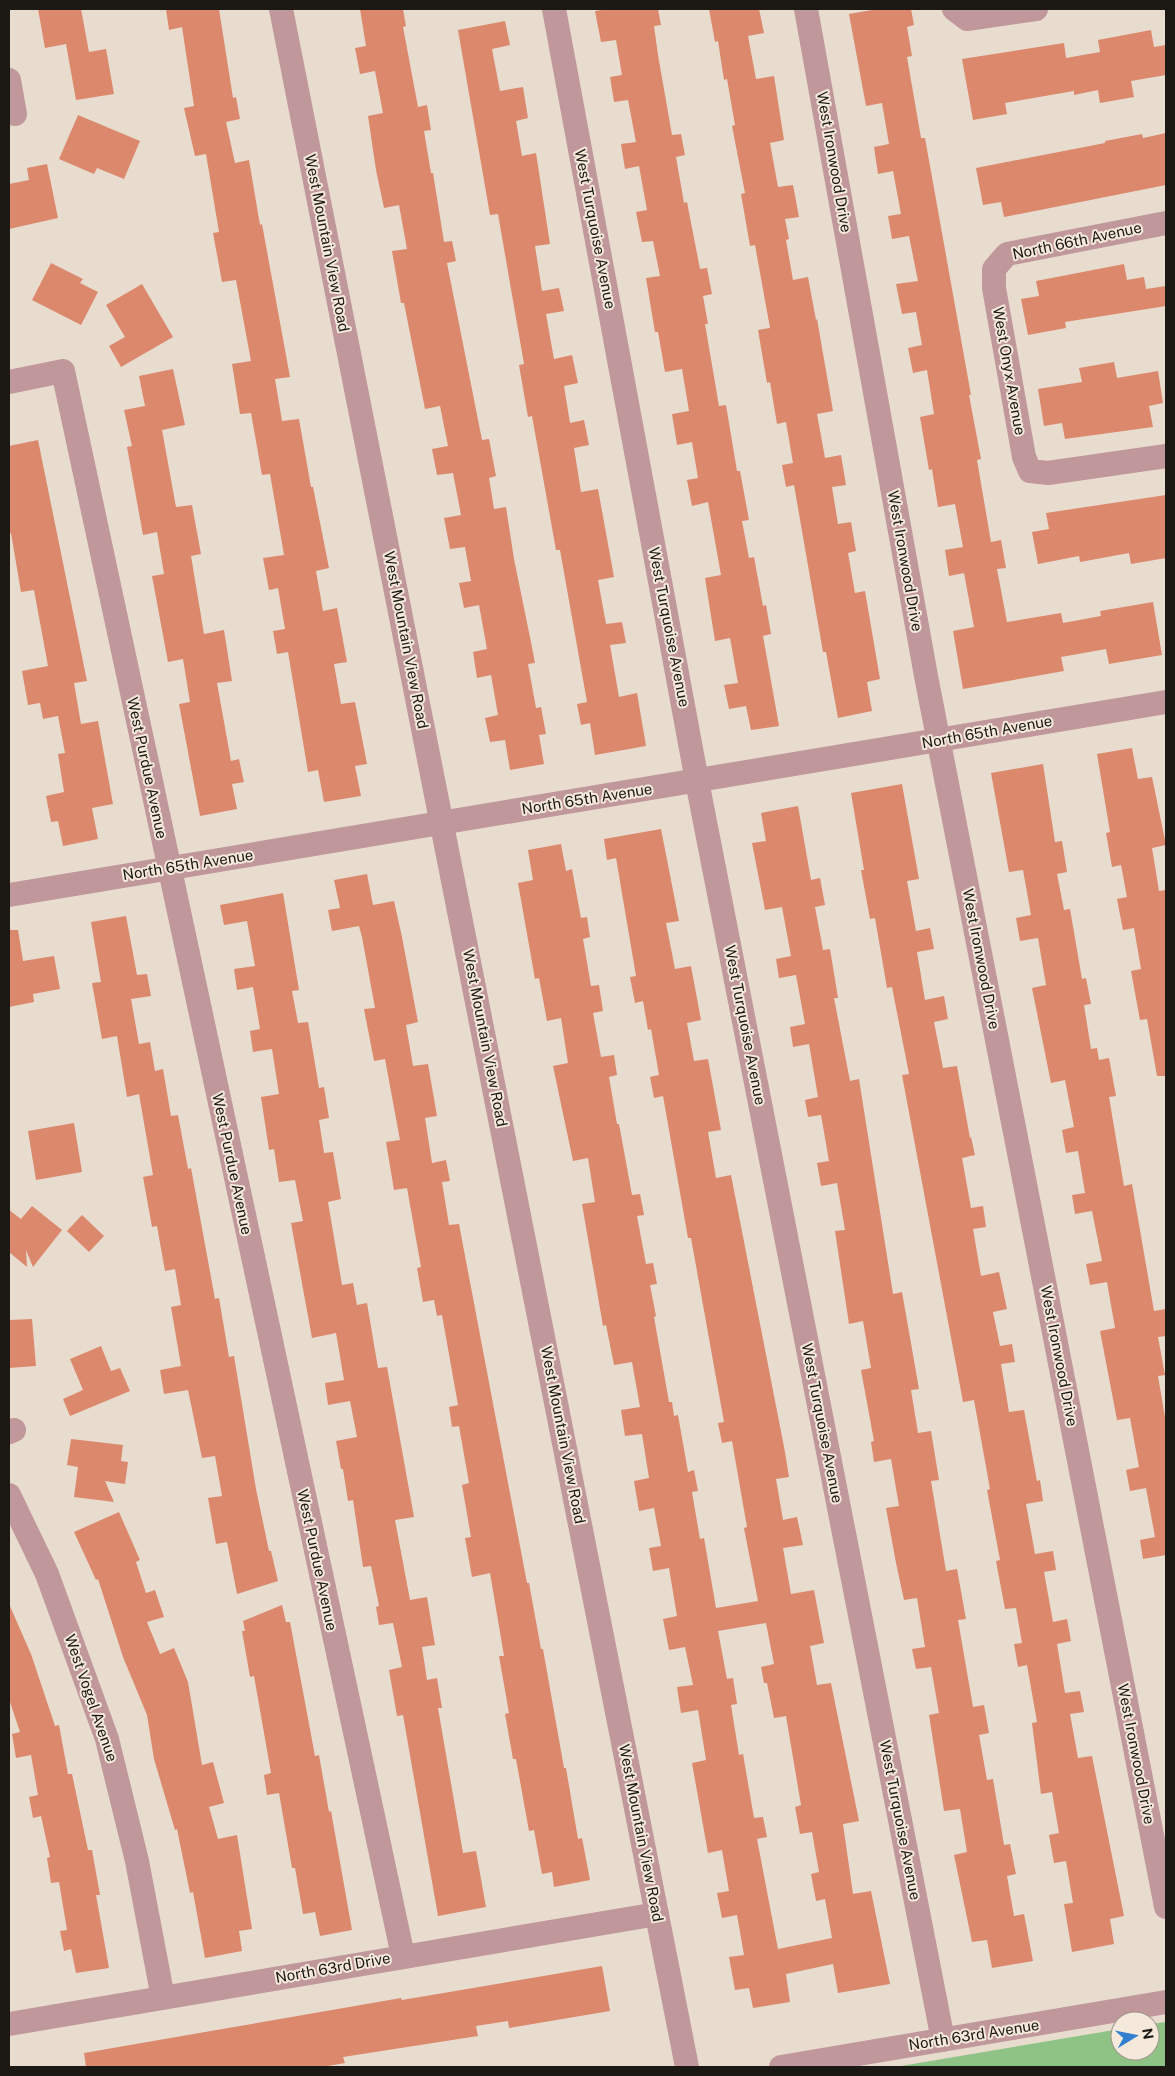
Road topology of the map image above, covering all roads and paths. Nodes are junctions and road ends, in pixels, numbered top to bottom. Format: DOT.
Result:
graph roads {
  1 [pos="281,9"];
  2 [pos="554,9"];
  3 [pos="806,9"];
  4 [pos="1036,9"];
  5 [pos="955,10"];
  6 [pos="9,80"];
  7 [pos="15,114"];
  8 [pos="1166,223"];
  9 [pos="994,269"];
  10 [pos="9,382"];
  11 [pos="1166,456"];
  12 [pos="1166,702"];
  13 [pos="939,740"];
  14 [pos="697,781"];
  15 [pos="443,823"];
  16 [pos="168,869"];
  17 [pos="9,895"];
  18 [pos="9,1495"];
  19 [pos="1166,1907"];
  20 [pos="657,1914"];
  21 [pos="403,1956"];
  22 [pos="163,1998"];
  23 [pos="1166,2002"];
  24 [pos="9,2024"];
  25 [pos="943,2040"];
  26 [pos="687,2067"];
  27 [pos="781,2067"];
  1 -- 15 [label="street, West Mountain View Road"];
  2 -- 14 [label="street, West Turquoise Avenue"];
  3 -- 13 [label="street, West Ironwood Drive"];
  4 -- 5 [label="street"];
  6 -- 7 [label="street"];
  8 -- 9 [label="street, North 66th Avenue"];
  9 -- 11 [label="street, West Onyx Avenue"];
  10 -- 16 [label="street, West Purdue Avenue"];
  12 -- 13 [label="street, North 65th Avenue"];
  13 -- 14 [label="street, North 65th Avenue"];
  13 -- 19 [label="street, West Ironwood Drive"];
  14 -- 15 [label="street, North 65th Avenue"];
  14 -- 25 [label="street, West Turquoise Avenue"];
  15 -- 16 [label="street, North 65th Avenue"];
  15 -- 20 [label="street, West Mountain View Road"];
  16 -- 17 [label="street, North 65th Avenue"];
  16 -- 21 [label="street, West Purdue Avenue"];
  18 -- 22 [label="street, West Vogel Avenue"];
  20 -- 21 [label="street, North 63rd Drive"];
  20 -- 26 [label="street, West Mountain View Road"];
  21 -- 22 [label="street, North 63rd Drive"];
  22 -- 24 [label="street, North 63rd Drive"];
  23 -- 25 [label="street, North 63rd Avenue"];
  25 -- 27 [label="street, North 63rd Avenue"];
}
